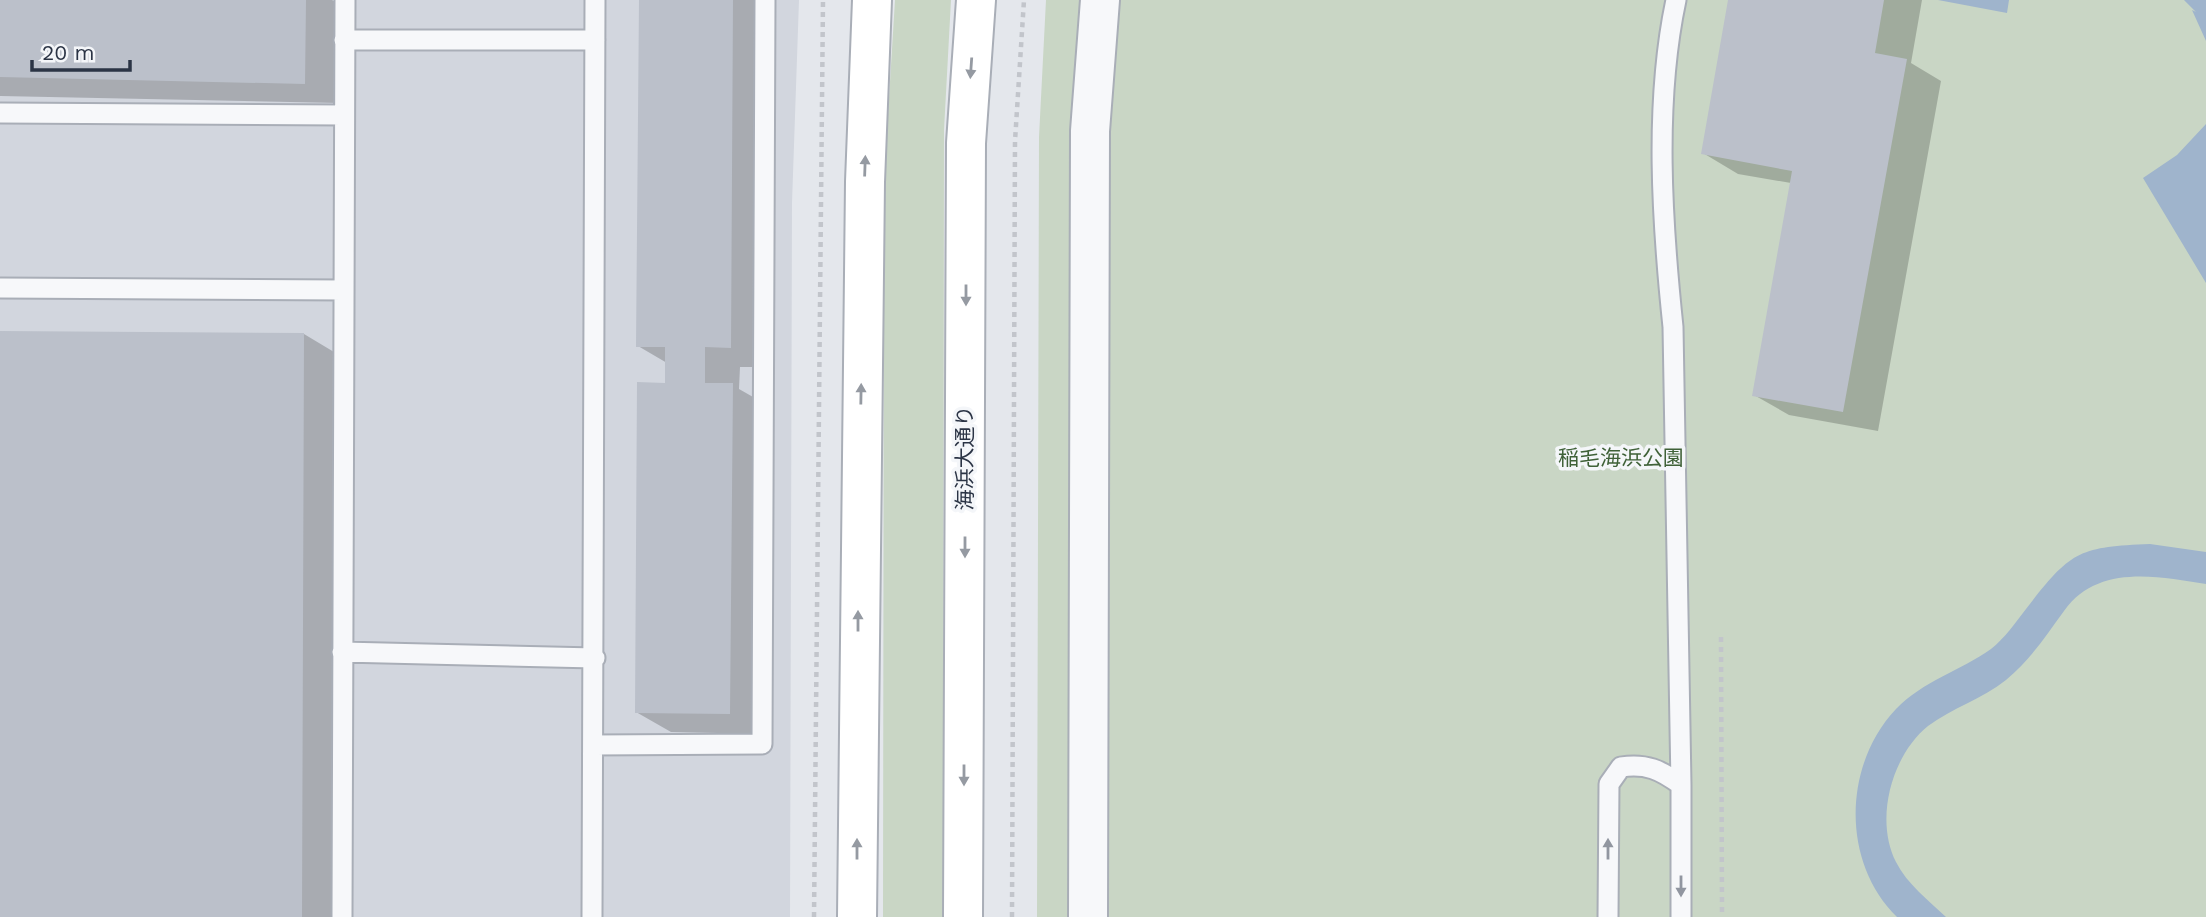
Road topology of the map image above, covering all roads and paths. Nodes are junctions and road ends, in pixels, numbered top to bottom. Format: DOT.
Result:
graph roads {
  1 [pos="345,0"];
  2 [pos="596,0"];
  3 [pos="765,0"];
  4 [pos="823,0"];
  5 [pos="872,0"];
  6 [pos="976,0"];
  7 [pos="1024,0"];
  8 [pos="1100,0"];
  9 [pos="1676,0"];
  10 [pos="344,40"];
  11 [pos="596,40"];
  12 [pos="0,113"];
  13 [pos="344,115"];
  14 [pos="0,288"];
  15 [pos="344,289"];
  16 [pos="1721,637"];
  17 [pos="342,652"];
  18 [pos="595,658"];
  19 [pos="593,745"];
  20 [pos="1681,786"];
  21 [pos="341,917"];
  22 [pos="592,917"];
  23 [pos="814,917"];
  24 [pos="857,917"];
  25 [pos="963,917"];
  26 [pos="1012,917"];
  27 [pos="1087,917"];
  28 [pos="1608,917"];
  29 [pos="1681,917"];
  30 [pos="1722,917"];
  1 -- 10 [label="lane"];
  2 -- 11 [label="lane"];
  3 -- 19 [label="lane"];
  4 -- 23 [label="path"];
  24 -- 5 [label="street, one-way"];
  6 -- 25 [label="street, 海浜大通り, one-way"];
  7 -- 26 [label="path"];
  8 -- 27 [label="street"];
  9 -- 20 [label="lane"];
  10 -- 11 [label="lane"];
  10 -- 13 [label="lane"];
  11 -- 18 [label="lane"];
  12 -- 13 [label="lane"];
  13 -- 15 [label="lane"];
  14 -- 15 [label="lane"];
  15 -- 17 [label="lane"];
  16 -- 30 [label="path"];
  17 -- 18 [label="lane"];
  17 -- 21 [label="lane"];
  18 -- 19 [label="lane"];
  19 -- 22 [label="lane"];
  28 -- 20 [label="lane, one-way"];
  20 -- 29 [label="lane, one-way"];
}
